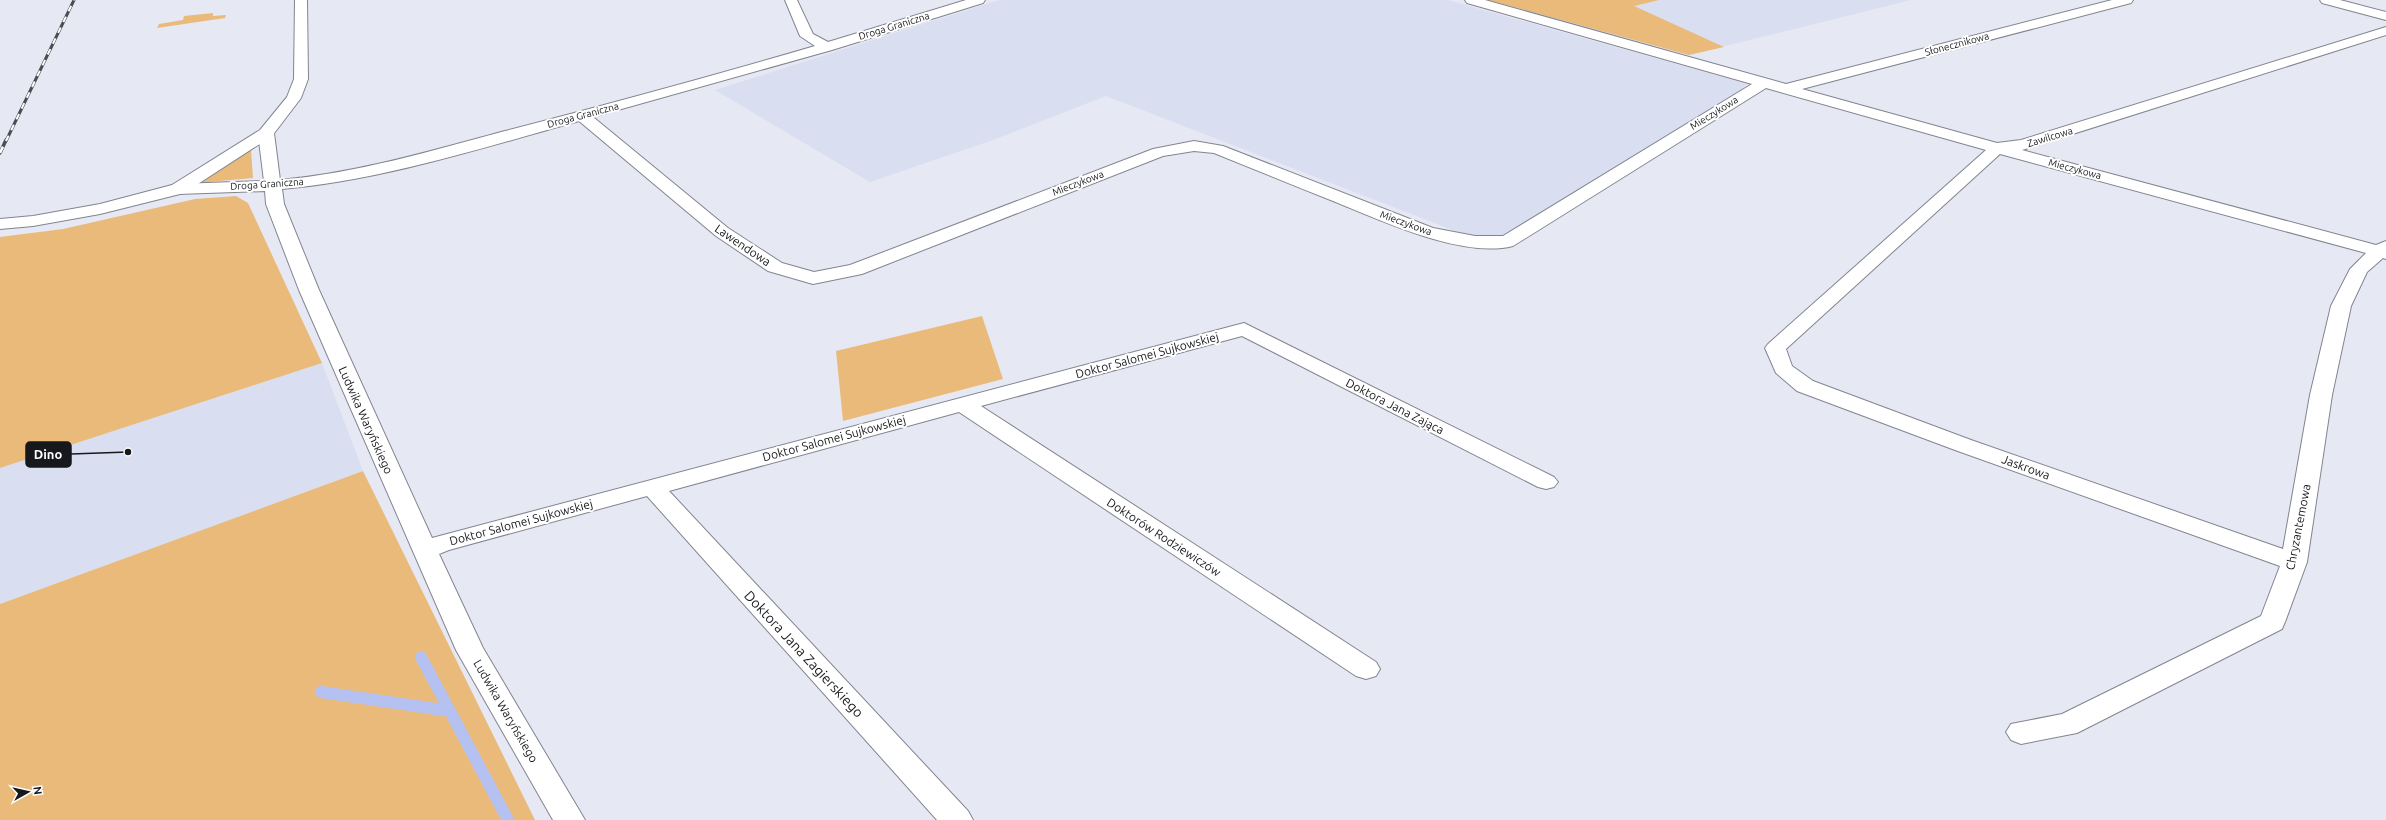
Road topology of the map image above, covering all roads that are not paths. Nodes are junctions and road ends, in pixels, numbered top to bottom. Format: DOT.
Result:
graph roads {
  1 [pos="301,0"];
  2 [pos="791,0"];
  3 [pos="979,0"];
  4 [pos="1471,0"];
  5 [pos="2127,0"];
  6 [pos="2326,0"];
  7 [pos="2386,16"];
  8 [pos="2386,31"];
  9 [pos="827,47"];
  10 [pos="1765,82"];
  11 [pos="1787,88"];
  12 [pos="582,116"];
  13 [pos="266,133"];
  14 [pos="1997,148"];
  15 [pos="271,186"];
  16 [pos="178,189"];
  17 [pos="1023,204"];
  18 [pos="0,224"];
  19 [pos="2383,250"];
  20 [pos="1244,329"];
  21 [pos="962,404"];
  22 [pos="1546,482"];
  23 [pos="652,488"];
  24 [pos="425,551"];
  25 [pos="2294,562"];
  26 [pos="1366,669"];
  27 [pos="2021,732"];
  28 [pos="569,820"];
  29 [pos="957,820"];
  1 -- 13 [label="street"];
  2 -- 9 [label="street"];
  3 -- 9 [label="street, Droga Graniczna"];
  4 -- 10 [label="street, Mieczykowa"];
  5 -- 11 [label="street, Słonecznikowa"];
  6 -- 7 [label="street"];
  8 -- 14 [label="street, Zawilcowa"];
  9 -- 12 [label="street, Droga Graniczna"];
  10 -- 11 [label="street, Mieczykowa"];
  10 -- 17 [label="street, Mieczykowa"];
  11 -- 14 [label="street, Mieczykowa"];
  12 -- 15 [label="street, Droga Graniczna"];
  12 -- 17 [label="street, Lawendowa"];
  13 -- 15 [label="street, Ludwika Waryńskiego"];
  13 -- 16 [label="street, Droga Graniczna"];
  14 -- 19 [label="street, Mieczykowa"];
  14 -- 25 [label="street, Jaskrowa"];
  15 -- 16 [label="street, Droga Graniczna"];
  15 -- 24 [label="street, Ludwika Waryńskiego"];
  16 -- 18 [label="street, Droga Graniczna"];
  19 -- 25 [label="street, Chryzantemowa"];
  20 -- 21 [label="street, Doktor Salomei Sujkowskiej"];
  20 -- 22 [label="street, Doktora Jana Zająca"];
  21 -- 23 [label="street, Doktor Salomei Sujkowskiej"];
  21 -- 26 [label="street, Doktorów Rodziewiczów"];
  23 -- 24 [label="street, Doktor Salomei Sujkowskiej"];
  23 -- 29 [label="street, Doktora Jana Zagierskiego"];
  24 -- 28 [label="street, Ludwika Waryńskiego"];
  25 -- 27 [label="street, Chryzantemowa"];
}
